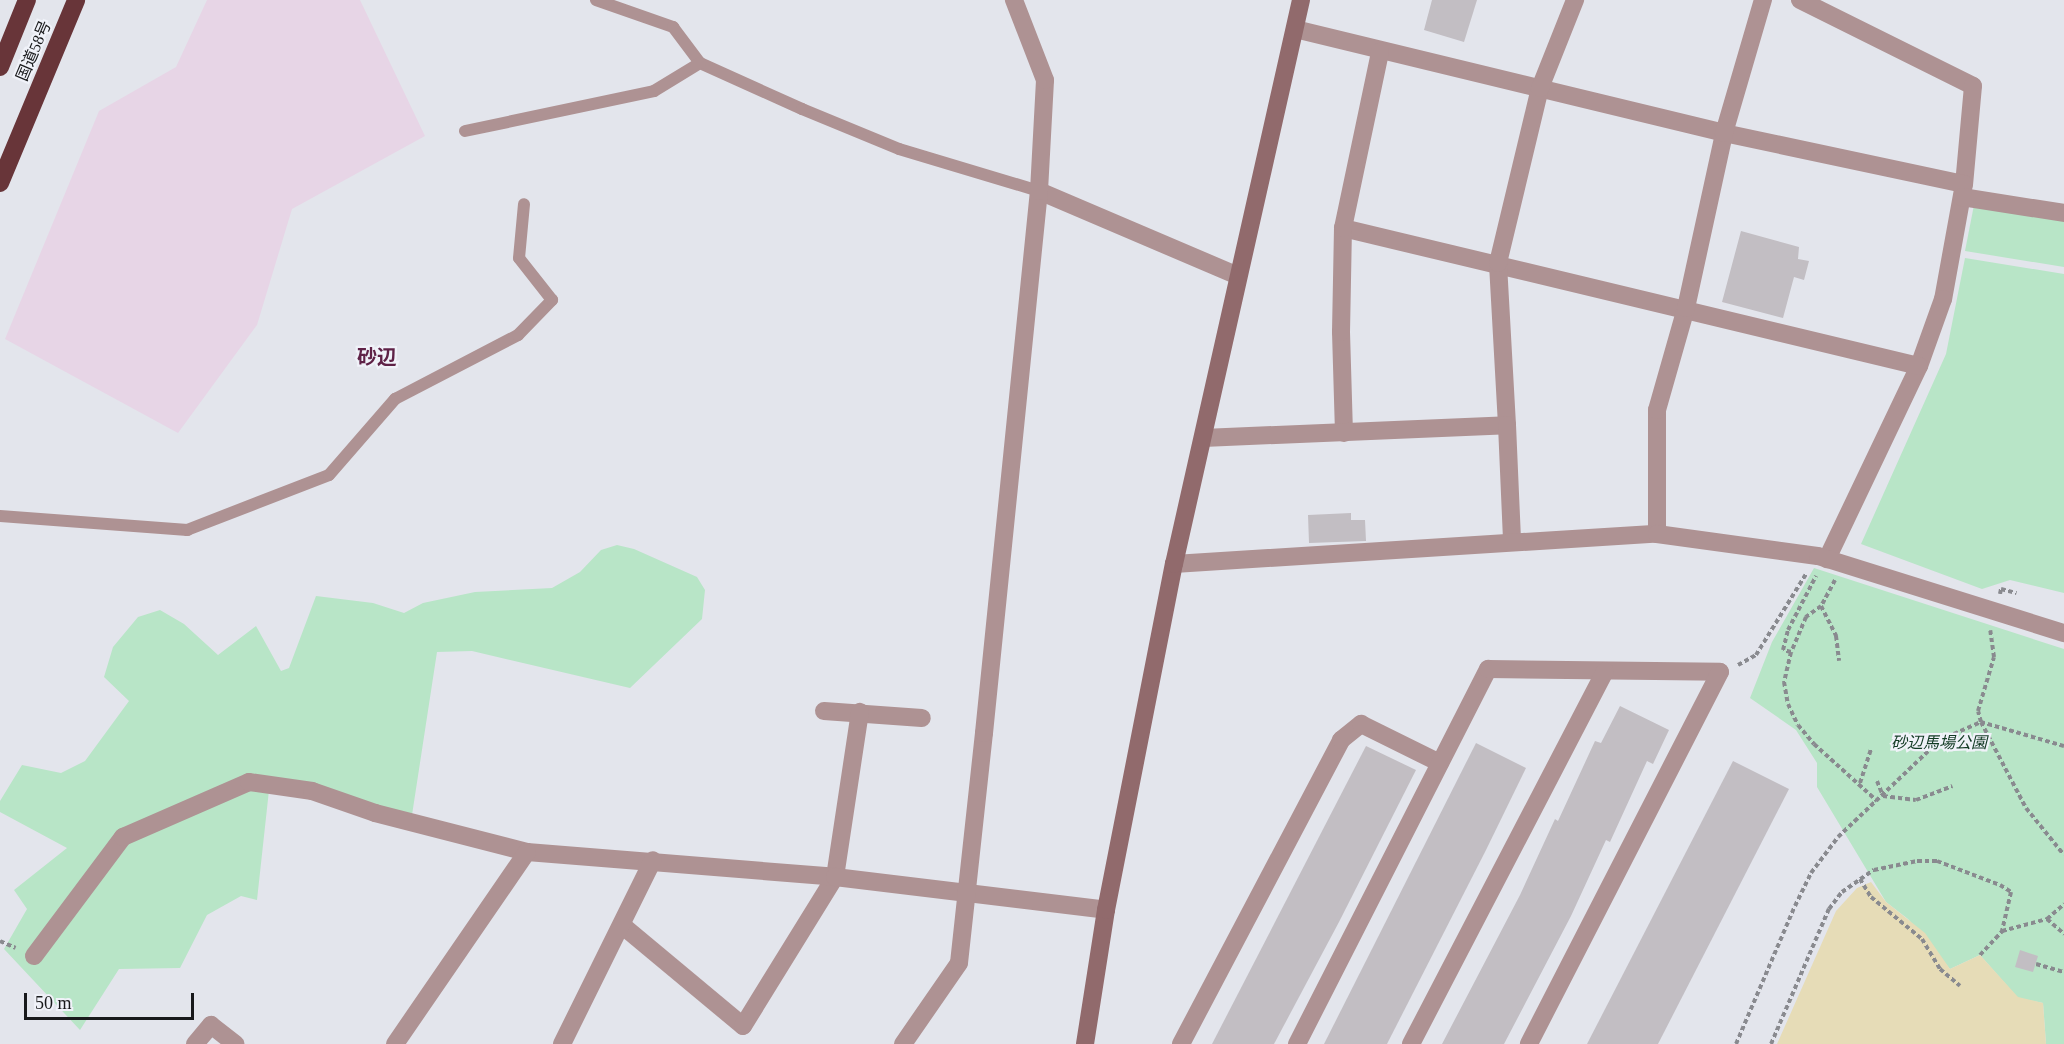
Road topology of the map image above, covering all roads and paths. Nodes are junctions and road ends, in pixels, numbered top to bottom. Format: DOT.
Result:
graph roads {
  1 [pos="27,0"];
  2 [pos="76,0"];
  3 [pos="596,0"];
  4 [pos="1014,0"];
  5 [pos="1301,0"];
  6 [pos="1575,0"];
  7 [pos="1762,0"];
  8 [pos="1800,0"];
  9 [pos="1295,29"];
  10 [pos="1380,52"];
  11 [pos="700,63"];
  12 [pos="0,67"];
  13 [pos="1540,88"];
  14 [pos="465,131"];
  15 [pos="1724,133"];
  16 [pos="0,183"];
  17 [pos="1039,191"];
  18 [pos="1964,191"];
  19 [pos="524,204"];
  20 [pos="2064,213"];
  21 [pos="1343,228"];
  22 [pos="1498,263"];
  23 [pos="1238,276"];
  24 [pos="1686,308"];
  25 [pos="1919,366"];
  26 [pos="1507,425"];
  27 [pos="1344,433"];
  28 [pos="1203,438"];
  29 [pos="0,516"];
  30 [pos="1657,534"];
  31 [pos="1512,540"];
  32 [pos="1822,557"];
  33 [pos="1173,564"];
  34 [pos="1834,582"];
  35 [pos="2016,593"];
  36 [pos="1821,606"];
  37 [pos="1995,614"];
  38 [pos="2064,633"];
  39 [pos="1791,652"];
  40 [pos="1839,662"];
  41 [pos="1605,671"];
  42 [pos="1720,672"];
  43 [pos="824,711"];
  44 [pos="860,712"];
  45 [pos="922,718"];
  46 [pos="1981,722"];
  47 [pos="2064,740"];
  48 [pos="2063,746"];
  49 [pos="1871,750"];
  50 [pos="1440,763"];
  51 [pos="1877,781"];
  52 [pos="1860,783"];
  53 [pos="1952,786"];
  54 [pos="1883,796"];
  55 [pos="1876,801"];
  56 [pos="527,852"];
  57 [pos="2064,855"];
  58 [pos="653,860"];
  59 [pos="835,878"];
  60 [pos="1860,879"];
  61 [pos="964,890"];
  62 [pos="2064,904"];
  63 [pos="1106,910"];
  64 [pos="2047,919"];
  65 [pos="623,926"];
  66 [pos="2002,931"];
  67 [pos="2064,934"];
  68 [pos="1980,955"];
  69 [pos="34,956"];
  70 [pos="2036,964"];
  71 [pos="2064,972"];
  72 [pos="1960,986"];
  73 [pos="195,1044"];
  74 [pos="234,1044"];
  75 [pos="395,1044"];
  76 [pos="562,1044"];
  77 [pos="903,1044"];
  78 [pos="1086,1044"];
  79 [pos="1181,1044"];
  80 [pos="1297,1044"];
  81 [pos="1411,1044"];
  82 [pos="1529,1044"];
  83 [pos="1736,1044"];
  84 [pos="1771,1044"];
  1 -- 12 [label="highway, 国道58号"];
  2 -- 16 [label="highway, 国道58号"];
  3 -- 11 [label="lane"];
  4 -- 17 [label="street"];
  5 -- 9 [label="street"];
  6 -- 13 [label="street"];
  7 -- 15 [label="street"];
  8 -- 18 [label="street"];
  9 -- 10 [label="street"];
  9 -- 23 [label="street"];
  10 -- 13 [label="street"];
  10 -- 21 [label="street"];
  11 -- 14 [label="lane"];
  11 -- 17 [label="lane"];
  13 -- 15 [label="street"];
  13 -- 22 [label="street"];
  15 -- 18 [label="street"];
  15 -- 24 [label="street"];
  17 -- 23 [label="street"];
  17 -- 61 [label="street"];
  18 -- 20 [label="street"];
  18 -- 25 [label="street"];
  19 -- 29 [label="lane"];
  21 -- 22 [label="street"];
  21 -- 27 [label="street"];
  22 -- 24 [label="street"];
  22 -- 26 [label="street"];
  23 -- 28 [label="street"];
  24 -- 25 [label="street"];
  24 -- 30 [label="street"];
  25 -- 32 [label="street"];
  26 -- 27 [label="street"];
  26 -- 31 [label="street"];
  27 -- 28 [label="street"];
  28 -- 33 [label="street"];
  30 -- 31 [label="street"];
  30 -- 32 [label="street"];
  31 -- 33 [label="street"];
  32 -- 37 [label="street"];
  32 -- 39 [label="path"];
  32 -- 42 [label="path"];
  33 -- 63 [label="street"];
  34 -- 36 [label="path"];
  35 -- 37 [label="path"];
  36 -- 39 [label="path"];
  36 -- 40 [label="path"];
  37 -- 38 [label="street"];
  37 -- 46 [label="path"];
  39 -- 52 [label="path"];
  41 -- 42 [label="street"];
  41 -- 50 [label="street"];
  41 -- 81 [label="street"];
  42 -- 82 [label="street"];
  43 -- 44 [label="street"];
  44 -- 45 [label="street"];
  44 -- 59 [label="street"];
  46 -- 48 [label="path"];
  46 -- 54 [label="path"];
  46 -- 57 [label="path"];
  47 -- 48 [label="path"];
  49 -- 52 [label="path"];
  50 -- 79 [label="street"];
  50 -- 80 [label="street"];
  51 -- 54 [label="path"];
  52 -- 55 [label="path"];
  53 -- 54 [label="path"];
  54 -- 55 [label="path"];
  55 -- 83 [label="path"];
  56 -- 58 [label="street"];
  56 -- 69 [label="street"];
  56 -- 75 [label="street"];
  58 -- 59 [label="street"];
  58 -- 65 [label="street"];
  59 -- 61 [label="street"];
  59 -- 65 [label="street"];
  60 -- 66 [label="path"];
  60 -- 72 [label="path"];
  60 -- 84 [label="path"];
  61 -- 63 [label="street"];
  61 -- 77 [label="street"];
  62 -- 64 [label="path"];
  63 -- 78 [label="street"];
  64 -- 66 [label="path"];
  64 -- 67 [label="path"];
  65 -- 76 [label="street"];
  66 -- 68 [label="path"];
  70 -- 71 [label="path"];
  73 -- 74 [label="street"];
}
